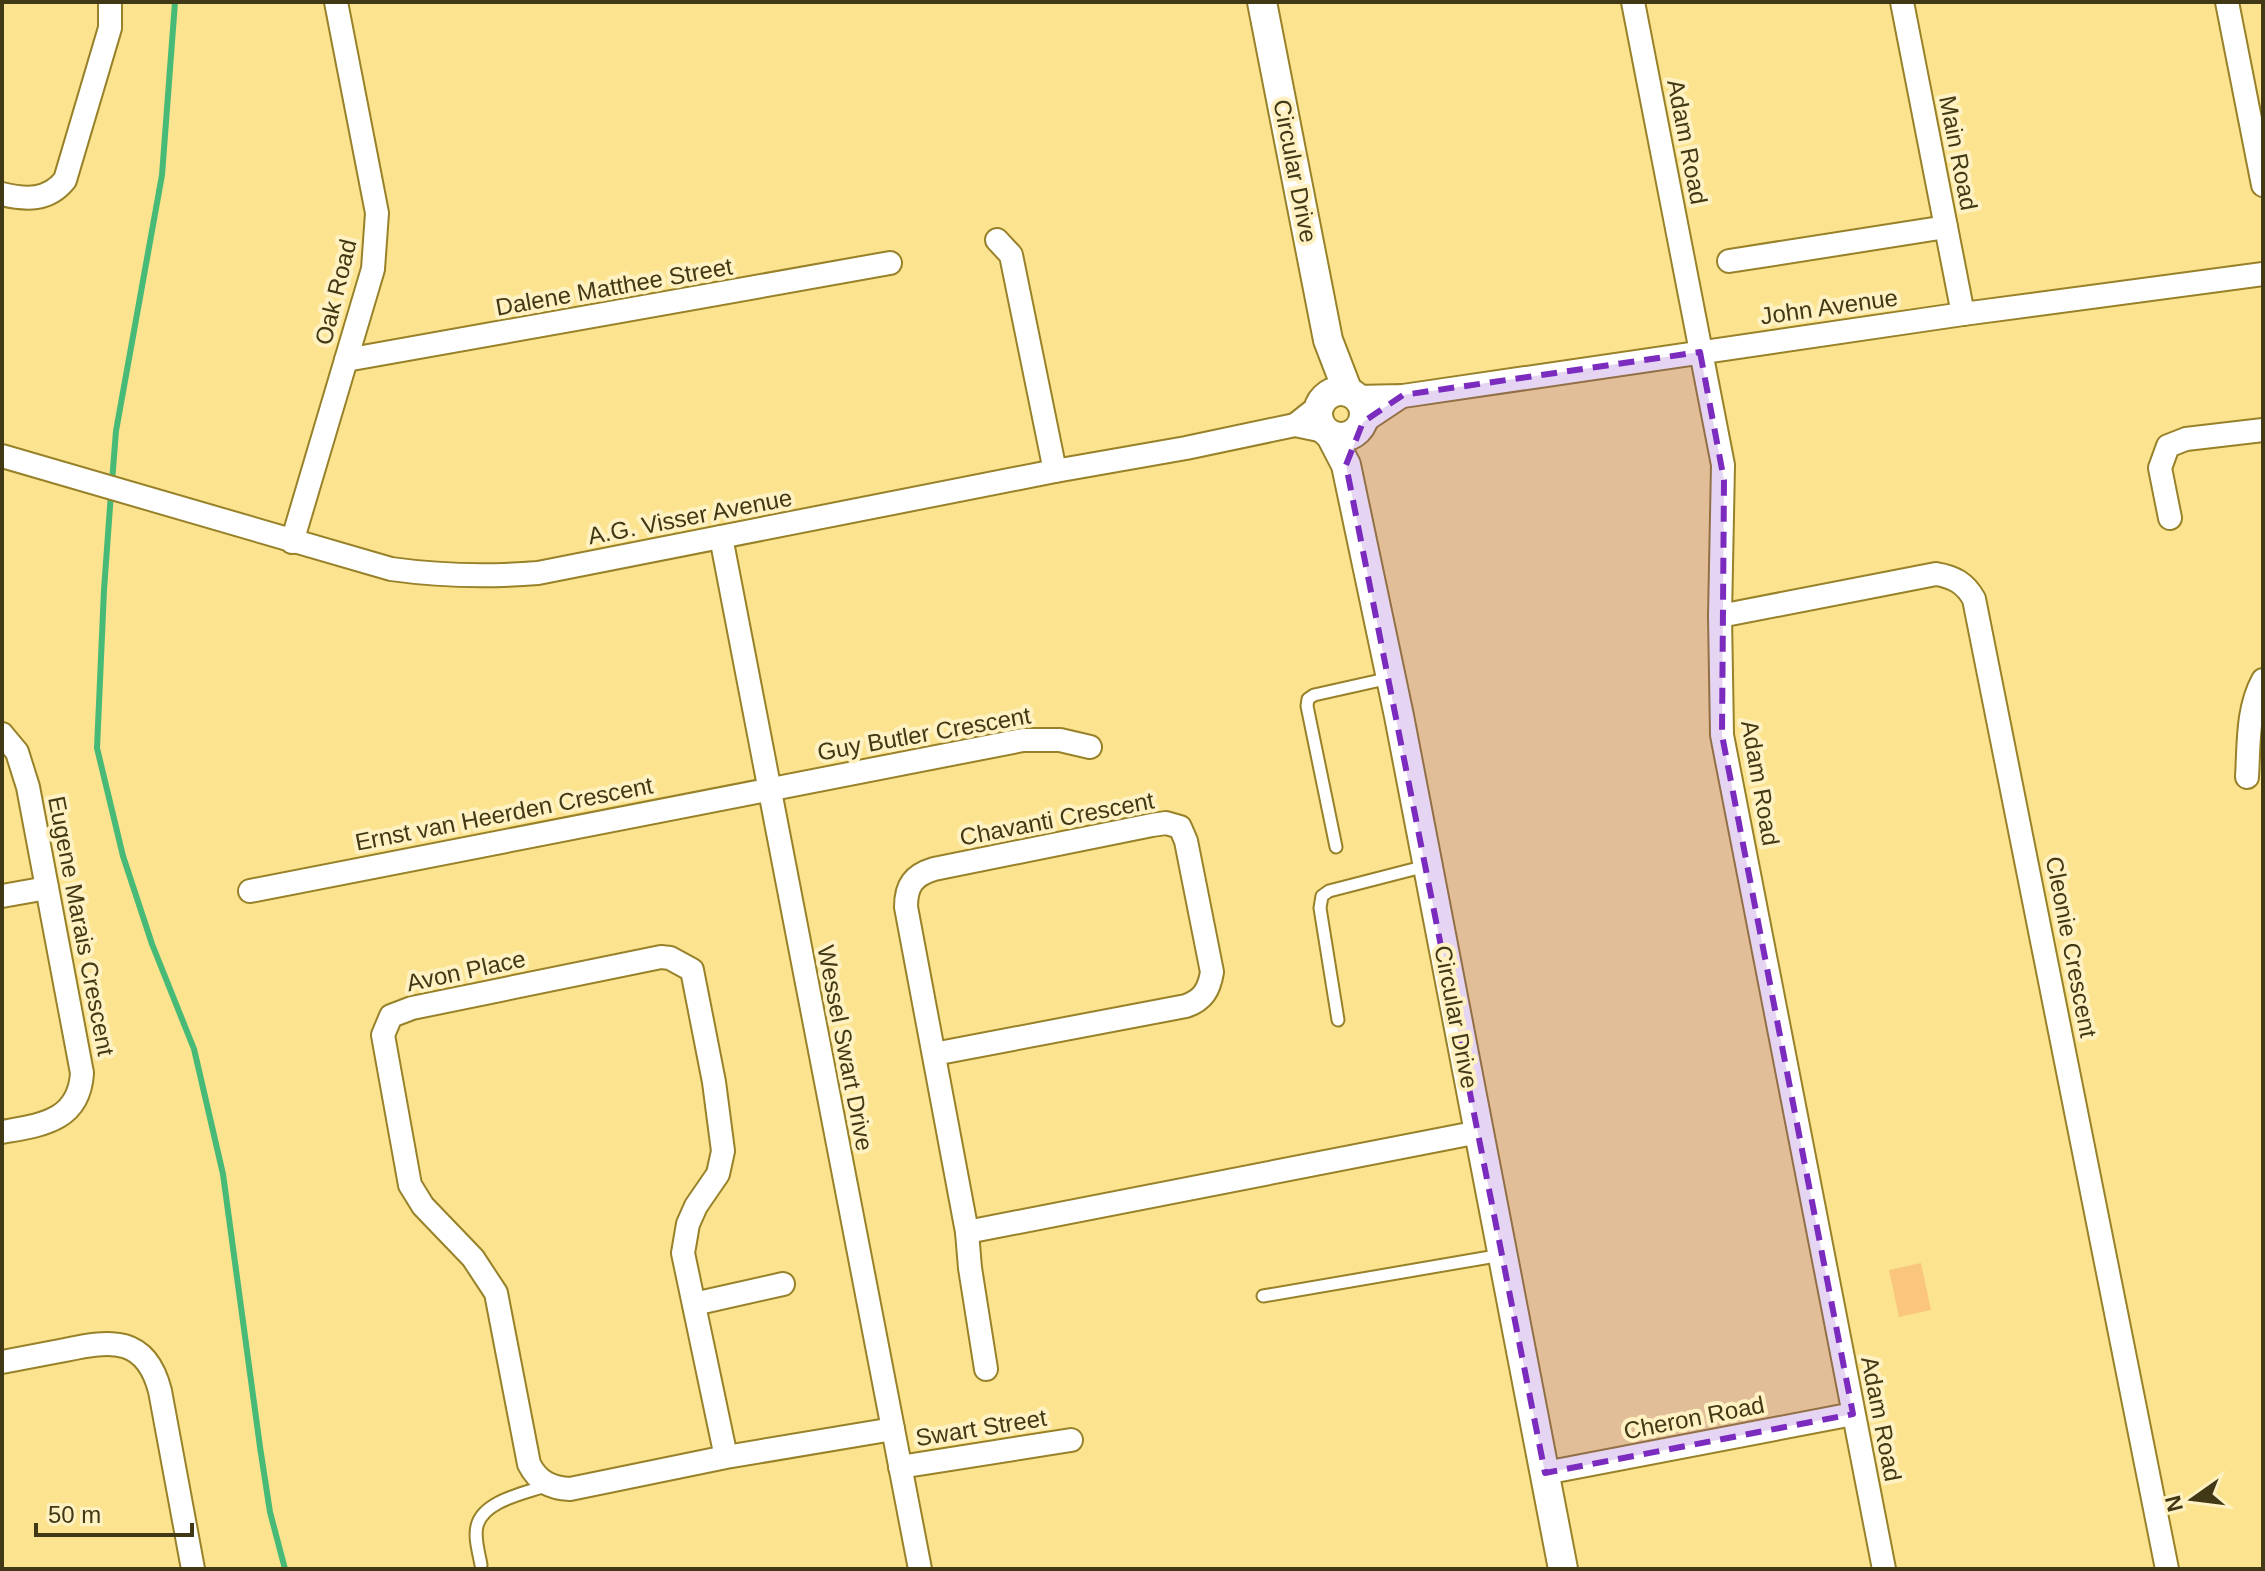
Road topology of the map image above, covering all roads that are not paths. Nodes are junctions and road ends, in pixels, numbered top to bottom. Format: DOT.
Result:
graph roads {
  1 [pos="110,2"];
  2 [pos="336,2"];
  3 [pos="1262,2"];
  4 [pos="1633,2"];
  5 [pos="1902,2"];
  6 [pos="2227,2"];
  7 [pos="2263,185"];
  8 [pos="2,194"];
  9 [pos="1946,227"];
  10 [pos="997,240"];
  11 [pos="1729,261"];
  12 [pos="890,263"];
  13 [pos="2263,274"];
  14 [pos="1963,314"];
  15 [pos="1700,352"];
  16 [pos="346,360"];
  17 [pos="1340,414"];
  18 [pos="2263,430"];
  19 [pos="2,456"];
  20 [pos="1055,471"];
  21 [pos="2170,518"];
  22 [pos="721,537"];
  23 [pos="292,542"];
  24 [pos="1720,616"];
  25 [pos="1391,678"];
  26 [pos="2263,680"];
  27 [pos="2,734"];
  28 [pos="1090,747"];
  29 [pos="2247,777"];
  30 [pos="768,788"];
  31 [pos="1336,847"];
  32 [pos="1427,866"];
  33 [pos="47,888"];
  34 [pos="250,891"];
  35 [pos="2,896"];
  36 [pos="1338,1020"];
  37 [pos="934,1054"];
  38 [pos="2,1132"];
  39 [pos="1479,1132"];
  40 [pos="967,1232"];
  41 [pos="1502,1255"];
  42 [pos="783,1284"];
  43 [pos="1263,1296"];
  44 [pos="694,1304"];
  45 [pos="2,1362"];
  46 [pos="986,1369"];
  47 [pos="1853,1414"];
  48 [pos="893,1429"];
  49 [pos="1071,1440"];
  50 [pos="726,1457"];
  51 [pos="900,1467"];
  52 [pos="1545,1473"];
  53 [pos="549,1485"];
  54 [pos="481,1565"];
  55 [pos="193,1569"];
  56 [pos="920,1569"];
  57 [pos="1563,1569"];
  58 [pos="1884,1569"];
  59 [pos="2167,1569"];
  1 -- 8 [label="street"];
  2 -- 16 [label="street, Oak Road"];
  3 -- 17 [label="street, Circular Drive"];
  4 -- 15 [label="street, Adam Road"];
  5 -- 9 [label="street, Main Road"];
  6 -- 7 [label="street"];
  9 -- 11 [label="street"];
  9 -- 14 [label="street, Main Road"];
  10 -- 20 [label="street"];
  12 -- 16 [label="street, Dalene Matthee Street"];
  13 -- 14 [label="street, John Avenue"];
  14 -- 15 [label="street, John Avenue"];
  15 -- 17 [label="street, John Avenue"];
  15 -- 24 [label="street, Adam Road"];
  16 -- 23 [label="street, Oak Road"];
  17 -- 20 [label="street, A.G. Visser Avenue"];
  17 -- 25 [label="street, Circular Drive"];
  18 -- 21 [label="street"];
  19 -- 23 [label="street, A.G. Visser Avenue"];
  20 -- 22 [label="street, A.G. Visser Avenue"];
  22 -- 23 [label="street, A.G. Visser Avenue"];
  22 -- 30 [label="street, Wessel Swart Drive"];
  24 -- 47 [label="street, Adam Road"];
  24 -- 59 [label="street, Cleonie Crescent"];
  25 -- 31 [label="lane"];
  25 -- 32 [label="street, Circular Drive"];
  26 -- 29 [label="street"];
  27 -- 33 [label="street, Eugene Marais Crescent"];
  28 -- 30 [label="street, Guy Butler Crescent"];
  30 -- 34 [label="street, Ernst van Heerden Crescent"];
  30 -- 48 [label="street, Wessel Swart Drive"];
  32 -- 36 [label="lane"];
  32 -- 39 [label="street, Circular Drive"];
  33 -- 35 [label="street"];
  33 -- 38 [label="street, Eugene Marais Crescent"];
  37 -- 37 [label="street, Chavanti Crescent"];
  37 -- 40 [label="street, Chavanti Crescent"];
  39 -- 40 [label="street"];
  39 -- 41 [label="street, Circular Drive"];
  40 -- 46 [label="street, Chavanti Crescent"];
  41 -- 43 [label="lane"];
  41 -- 52 [label="street, Circular Drive"];
  42 -- 44 [label="street"];
  44 -- 50 [label="street, Avon Place"];
  44 -- 53 [label="street, Avon Place"];
  45 -- 55 [label="street"];
  47 -- 52 [label="street, Cheron Road"];
  47 -- 58 [label="street, Adam Road"];
  48 -- 50 [label="street"];
  48 -- 51 [label="street, Wessel Swart Drive"];
  49 -- 51 [label="street, Swart Street"];
  50 -- 53 [label="street"];
  51 -- 56 [label="street, Wessel Swart Drive"];
  52 -- 57 [label="street, Circular Drive"];
  53 -- 54 [label="lane"];
}
